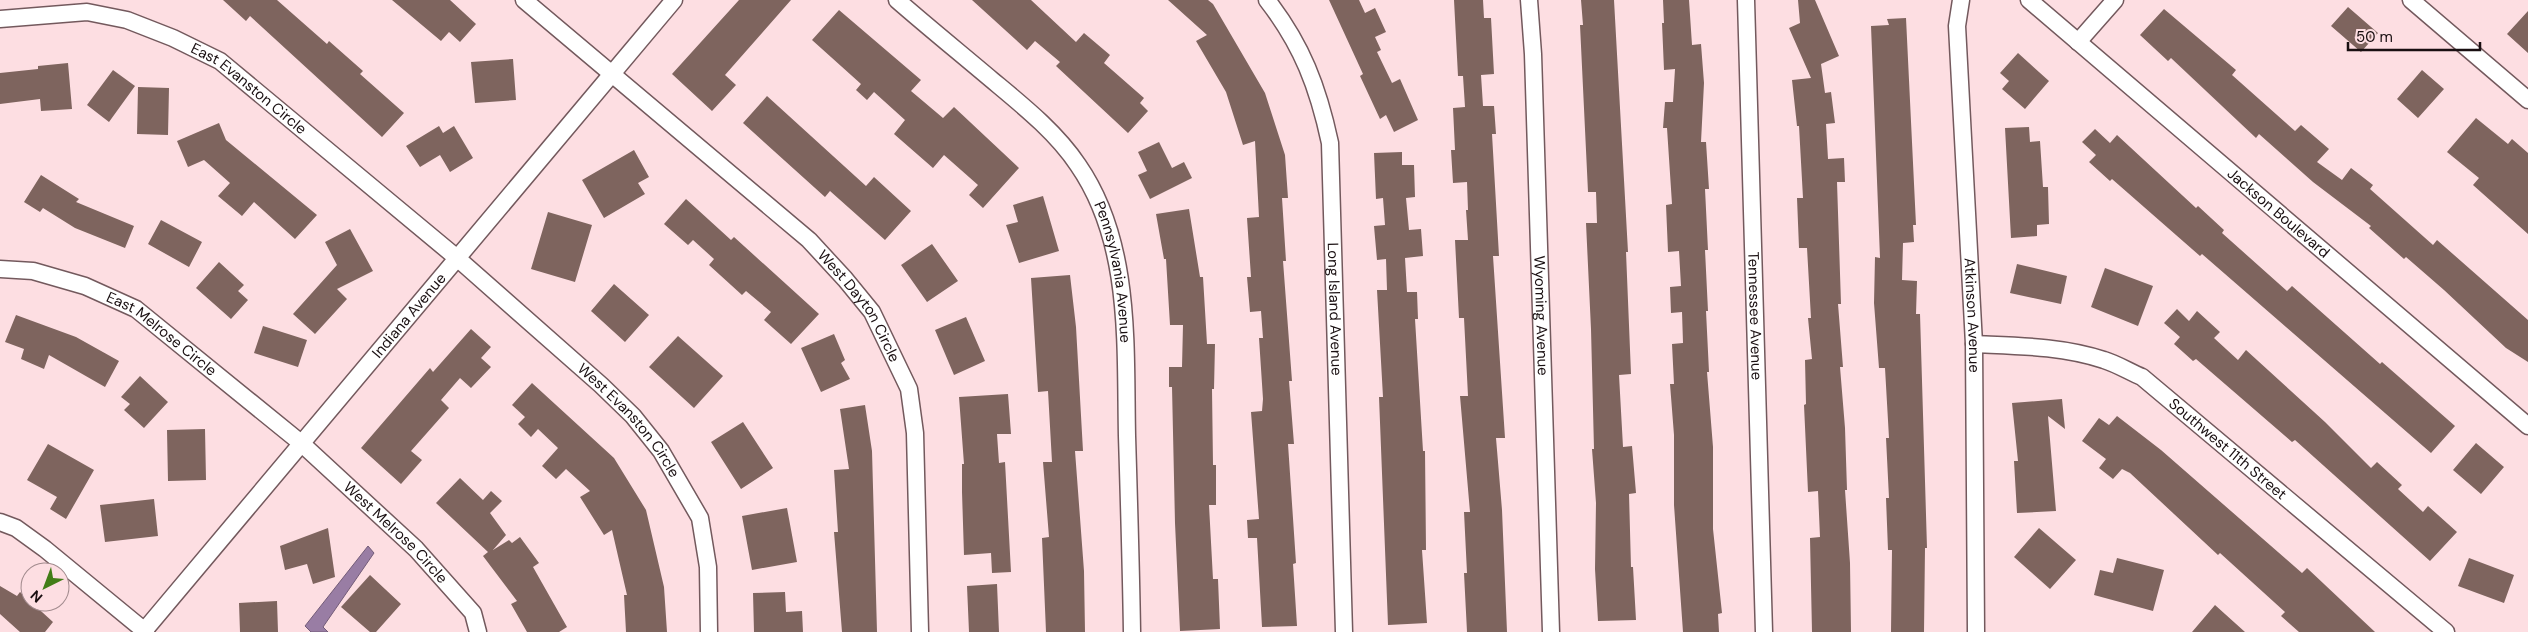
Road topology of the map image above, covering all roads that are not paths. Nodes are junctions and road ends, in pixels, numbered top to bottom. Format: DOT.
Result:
graph roads {
  1 [pos="524,0"];
  2 [pos="674,0"];
  3 [pos="897,0"];
  4 [pos="1267,0"];
  5 [pos="1529,0"];
  6 [pos="1746,0"];
  7 [pos="1961,0"];
  8 [pos="2029,0"];
  9 [pos="2114,0"];
  10 [pos="2411,0"];
  11 [pos="0,19"];
  12 [pos="2078,42"];
  13 [pos="612,75"];
  14 [pos="2528,100"];
  15 [pos="457,258"];
  16 [pos="0,269"];
  17 [pos="1974,344"];
  18 [pos="2528,426"];
  19 [pos="301,443"];
  20 [pos="0,522"];
  21 [pos="145,631"];
  22 [pos="478,632"];
  23 [pos="709,632"];
  24 [pos="920,632"];
  25 [pos="1132,632"];
  26 [pos="1344,632"];
  27 [pos="1551,632"];
  28 [pos="1764,632"];
  29 [pos="1976,632"];
  30 [pos="2446,632"];
  1 -- 13 [label="street, West Dayton Circle"];
  2 -- 13 [label="street, Indiana Avenue"];
  3 -- 25 [label="street, Pennsylvania Avenue"];
  4 -- 26 [label="street, Long Island Avenue"];
  5 -- 27 [label="street, Wyoming Avenue"];
  6 -- 28 [label="street, Tennessee Avenue"];
  7 -- 17 [label="street, Atkinson Avenue"];
  8 -- 12 [label="street, Jackson Boulevard"];
  9 -- 12 [label="street"];
  10 -- 14 [label="street"];
  11 -- 15 [label="street, East Evanston Circle"];
  12 -- 18 [label="street, Jackson Boulevard"];
  13 -- 15 [label="street, Indiana Avenue"];
  13 -- 24 [label="street, West Dayton Circle"];
  15 -- 19 [label="street, Indiana Avenue"];
  15 -- 23 [label="street, West Evanston Circle"];
  16 -- 19 [label="street, East Melrose Circle"];
  17 -- 29 [label="street, Atkinson Avenue"];
  17 -- 30 [label="street, Southwest 11th Street"];
  19 -- 21 [label="street, Indiana Avenue"];
  19 -- 22 [label="street, West Melrose Circle"];
  20 -- 21 [label="street"];
}
